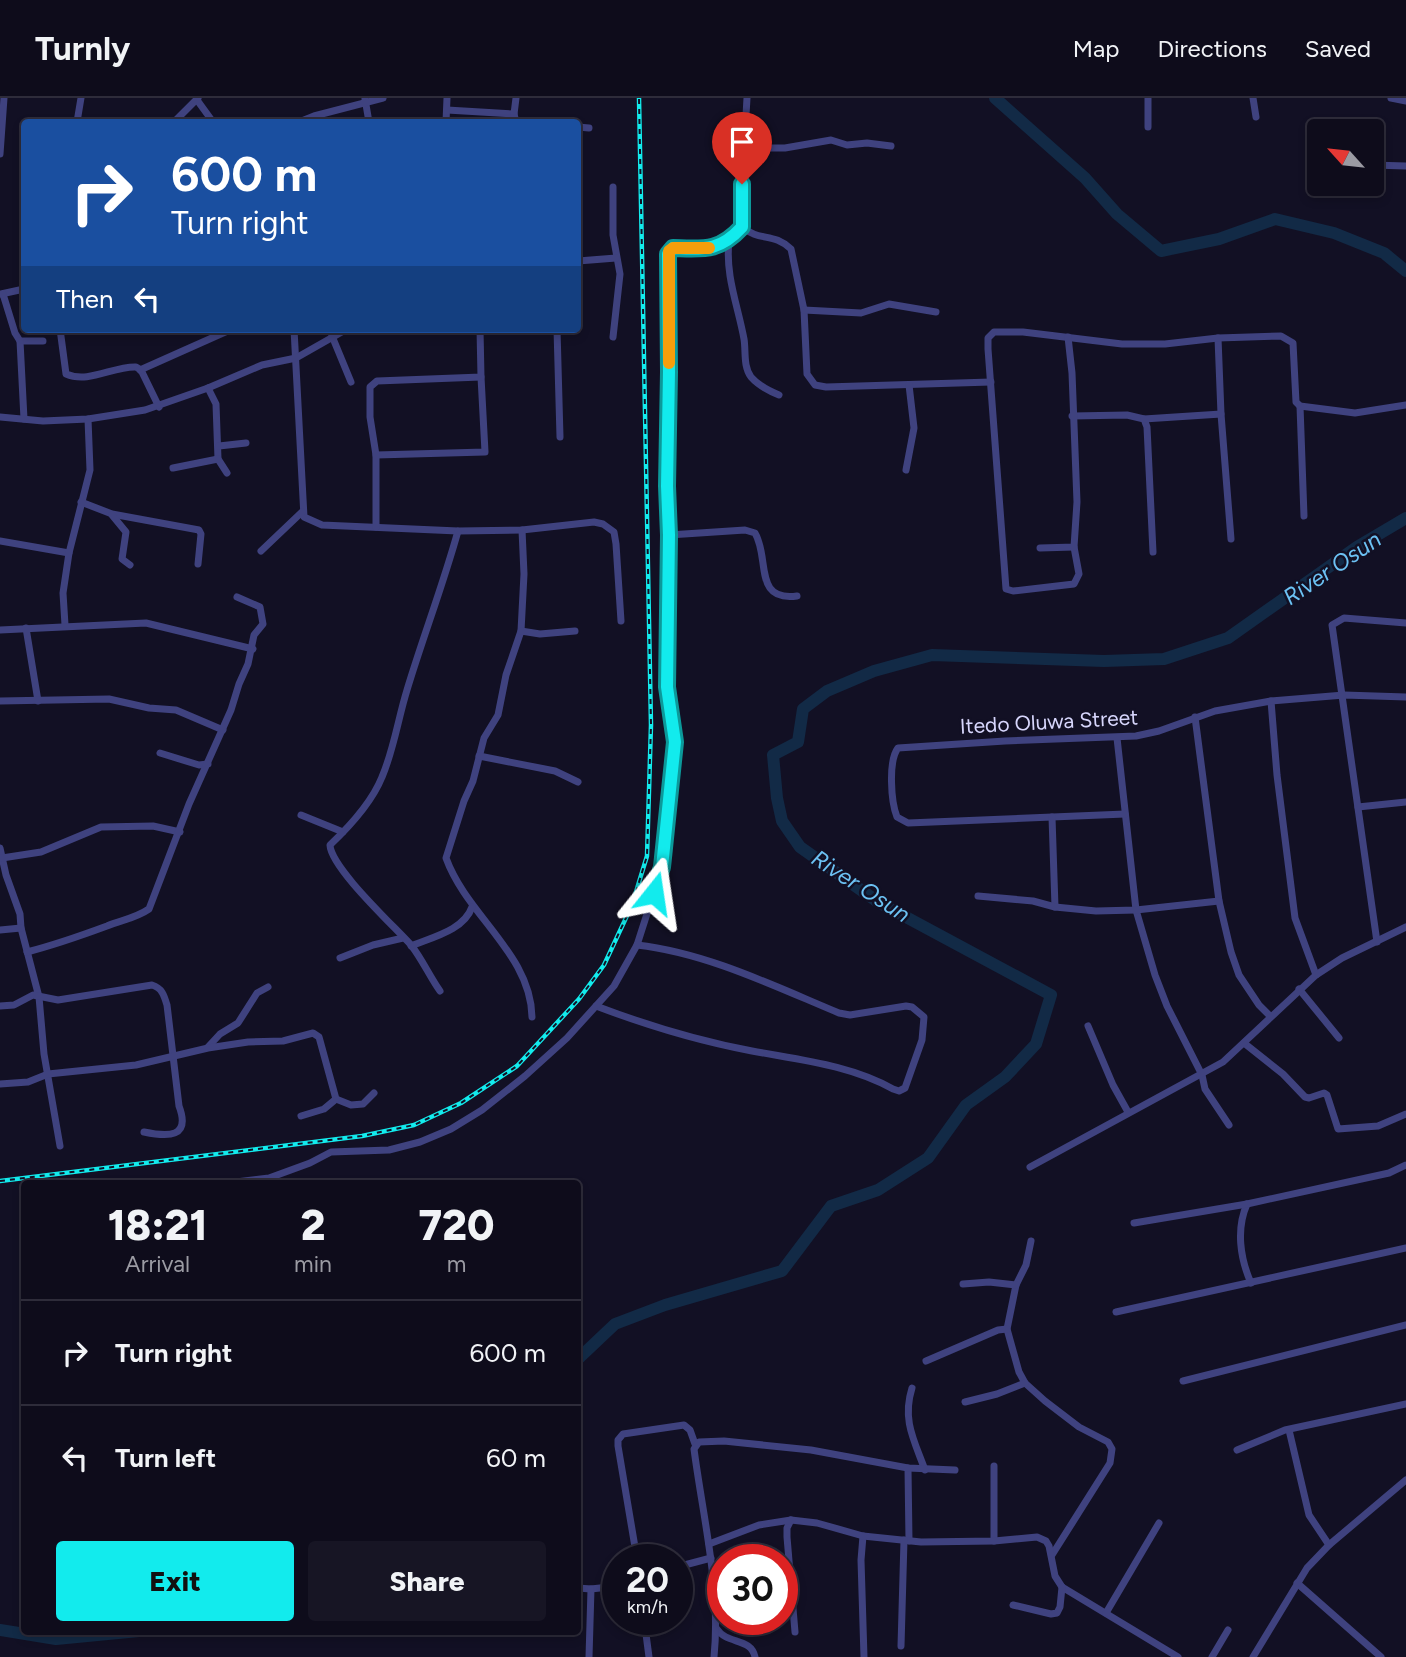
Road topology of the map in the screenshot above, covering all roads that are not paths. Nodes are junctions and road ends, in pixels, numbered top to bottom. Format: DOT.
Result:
graph roads {
  1 [pos="4,98"];
  2 [pos="81,98"];
  3 [pos="383,98"];
  4 [pos="447,98"];
  5 [pos="516,98"];
  6 [pos="747,98"];
  7 [pos="1148,98"];
  8 [pos="1253,98"];
  9 [pos="1391,98"];
  10 [pos="197,99"];
  11 [pos="365,100"];
  12 [pos="1406,102"];
  13 [pos="447,110"];
  14 [pos="1256,117"];
  15 [pos="78,119"];
  16 [pos="177,119"];
  17 [pos="211,119"];
  18 [pos="308,119"];
  19 [pos="368,119"];
  20 [pos="446,119"];
  21 [pos="509,119"];
  22 [pos="516,119"];
  23 [pos="581,127"];
  24 [pos="1148,127"];
  25 [pos="589,128"];
  26 [pos="891,146"];
  27 [pos="745,148"];
  28 [pos="0,154"];
  29 [pos="1384,165"];
  30 [pos="1406,166"];
  31 [pos="613,187"];
  32 [pos="742,227"];
  33 [pos="729,241"];
  34 [pos="616,258"];
  35 [pos="581,261"];
  36 [pos="21,290"];
  37 [pos="1,294"];
  38 [pos="804,310"];
  39 [pos="936,312"];
  40 [pos="60,333"];
  41 [pos="223,333"];
  42 [pos="294,333"];
  43 [pos="337,333"];
  44 [pos="480,333"];
  45 [pos="557,333"];
  46 [pos="332,335"];
  47 [pos="613,337"];
  48 [pos="1068,337"];
  49 [pos="1218,338"];
  50 [pos="20,341"];
  51 [pos="43,341"];
  52 [pos="296,358"];
  53 [pos="140,370"];
  54 [pos="481,377"];
  55 [pos="351,382"];
  56 [pos="991,382"];
  57 [pos="908,384"];
  58 [pos="208,388"];
  59 [pos="779,396"];
  60 [pos="1406,405"];
  61 [pos="1300,406"];
  62 [pos="159,407"];
  63 [pos="1221,414"];
  64 [pos="0,416"];
  65 [pos="1072,416"];
  66 [pos="24,419"];
  67 [pos="88,419"];
  68 [pos="1144,419"];
  69 [pos="561,437"];
  70 [pos="246,443"];
  71 [pos="219,446"];
  72 [pos="376,455"];
  73 [pos="218,459"];
  74 [pos="173,468"];
  75 [pos="906,470"];
  76 [pos="227,473"];
  77 [pos="80,502"];
  78 [pos="302,512"];
  79 [pos="112,514"];
  80 [pos="1304,516"];
  81 [pos="376,527"];
  82 [pos="522,530"];
  83 [pos="458,531"];
  84 [pos="669,535"];
  85 [pos="1231,539"];
  86 [pos="0,541"];
  87 [pos="1074,547"];
  88 [pos="1040,548"];
  89 [pos="261,551"];
  90 [pos="1153,552"];
  91 [pos="69,553"];
  92 [pos="198,564"];
  93 [pos="130,565"];
  94 [pos="797,596"];
  95 [pos="237,597"];
  96 [pos="621,621"];
  97 [pos="1406,623"];
  98 [pos="65,625"];
  99 [pos="26,628"];
  100 [pos="0,630"];
  101 [pos="521,631"];
  102 [pos="575,631"];
  103 [pos="253,649"];
  104 [pos="1344,695"];
  105 [pos="1406,697"];
  106 [pos="0,701"];
  107 [pos="38,701"];
  108 [pos="1271,701"];
  109 [pos="1195,718"];
  110 [pos="223,730"];
  111 [pos="1117,738"];
  112 [pos="160,753"];
  113 [pos="478,756"];
  114 [pos="208,765"];
  115 [pos="578,782"];
  116 [pos="1406,802"];
  117 [pos="1358,807"];
  118 [pos="1125,814"];
  119 [pos="301,815"];
  120 [pos="1052,817"];
  121 [pos="180,832"];
  122 [pos="343,832"];
  123 [pos="0,848"];
  124 [pos="2,858"];
  125 [pos="978,895"];
  126 [pos="1219,901"];
  127 [pos="472,907"];
  128 [pos="1055,907"];
  129 [pos="1136,910"];
  130 [pos="1406,927"];
  131 [pos="21,928"];
  132 [pos="0,930"];
  133 [pos="403,938"];
  134 [pos="1377,942"];
  135 [pos="637,945"];
  136 [pos="411,946"];
  137 [pos="27,953"];
  138 [pos="340,958"];
  139 [pos="1316,975"];
  140 [pos="268,987"];
  141 [pos="1299,989"];
  142 [pos="440,991"];
  143 [pos="39,997"];
  144 [pos="0,1006"];
  145 [pos="596,1006"];
  146 [pos="1270,1016"];
  147 [pos="532,1017"];
  148 [pos="1088,1026"];
  149 [pos="1339,1038"];
  150 [pos="1244,1044"];
  151 [pos="208,1048"];
  152 [pos="173,1054"];
  153 [pos="48,1074"];
  154 [pos="1202,1075"];
  155 [pos="0,1084"];
  156 [pos="374,1093"];
  157 [pos="336,1099"];
  158 [pos="1129,1112"];
  159 [pos="1406,1114"];
  160 [pos="301,1116"];
  161 [pos="1229,1125"];
  162 [pos="144,1132"];
  163 [pos="61,1146"];
  164 [pos="1406,1165"];
  165 [pos="1030,1167"];
  166 [pos="253,1180"];
  167 [pos="1247,1204"];
  168 [pos="1134,1223"];
  169 [pos="1031,1241"];
  170 [pos="1406,1248"];
  171 [pos="1251,1283"];
  172 [pos="963,1284"];
  173 [pos="1016,1285"];
  174 [pos="1116,1312"];
  175 [pos="1406,1325"];
  176 [pos="1007,1329"];
  177 [pos="926,1361"];
  178 [pos="1183,1381"];
  179 [pos="1025,1383"];
  180 [pos="912,1388"];
  181 [pos="965,1402"];
  182 [pos="1406,1404"];
  183 [pos="1289,1430"];
  184 [pos="695,1444"];
  185 [pos="1237,1450"];
  186 [pos="994,1466"];
  187 [pos="908,1468"];
  188 [pos="925,1470"];
  189 [pos="955,1470"];
  190 [pos="1406,1480"];
  191 [pos="791,1520"];
  192 [pos="1158,1523"];
  193 [pos="863,1536"];
  194 [pos="906,1540"];
  195 [pos="994,1541"];
  196 [pos="635,1544"];
  197 [pos="709,1544"];
  198 [pos="788,1544"];
  199 [pos="1329,1545"];
  200 [pos="1052,1555"];
  201 [pos="1297,1583"];
  202 [pos="1062,1587"];
  203 [pos="581,1588"];
  204 [pos="602,1588"];
  205 [pos="591,1589"];
  206 [pos="1013,1605"];
  207 [pos="1106,1613"];
  208 [pos="1228,1630"];
  209 [pos="646,1635"];
  210 [pos="716,1635"];
  211 [pos="722,1635"];
  212 [pos="901,1646"];
  213 [pos="589,1657"];
  214 [pos="649,1657"];
  215 [pos="714,1657"];
  216 [pos="755,1657"];
  217 [pos="864,1657"];
  218 [pos="1178,1657"];
  219 [pos="1212,1657"];
  220 [pos="1253,1657"];
  221 [pos="1381,1657"];
  1 -- 28 [label="street"];
  2 -- 15 [label="street"];
  3 -- 11 [label="street"];
  4 -- 13 [label="street"];
  5 -- 22 [label="street"];
  6 -- 27 [label="street"];
  7 -- 24 [label="street"];
  8 -- 14 [label="street"];
  9 -- 12 [label="street"];
  10 -- 16 [label="street"];
  10 -- 17 [label="street"];
  11 -- 18 [label="street"];
  11 -- 19 [label="street"];
  13 -- 20 [label="street"];
  13 -- 21 [label="street"];
  23 -- 25 [label="street"];
  26 -- 27 [label="street"];
  27 -- 32 [label="street"];
  29 -- 30 [label="street"];
  31 -- 34 [label="street"];
  32 -- 33 [label="street"];
  32 -- 38 [label="street"];
  33 -- 59 [label="street"];
  33 -- 84 [label="street"];
  34 -- 35 [label="street"];
  34 -- 47 [label="street"];
  36 -- 37 [label="street"];
  37 -- 50 [label="street"];
  38 -- 39 [label="street"];
  38 -- 57 [label="street"];
  40 -- 53 [label="street"];
  41 -- 53 [label="street"];
  42 -- 52 [label="street"];
  43 -- 46 [label="street"];
  44 -- 54 [label="street"];
  45 -- 69 [label="street"];
  46 -- 52 [label="street"];
  46 -- 55 [label="street"];
  48 -- 49 [label="street"];
  48 -- 56 [label="street"];
  48 -- 65 [label="street"];
  49 -- 61 [label="street"];
  49 -- 63 [label="street"];
  50 -- 51 [label="street"];
  50 -- 66 [label="street"];
  52 -- 58 [label="street"];
  52 -- 78 [label="street"];
  53 -- 62 [label="street"];
  54 -- 72 [label="street"];
  54 -- 72 [label="street"];
  56 -- 57 [label="street"];
  56 -- 87 [label="street"];
  57 -- 75 [label="street"];
  58 -- 62 [label="street"];
  58 -- 71 [label="street"];
  60 -- 61 [label="street"];
  61 -- 80 [label="street"];
  62 -- 67 [label="street"];
  63 -- 68 [label="street"];
  63 -- 85 [label="street"];
  64 -- 66 [label="street"];
  65 -- 68 [label="street"];
  65 -- 87 [label="street"];
  66 -- 67 [label="street"];
  67 -- 77 [label="street"];
  68 -- 90 [label="street"];
  70 -- 71 [label="street"];
  71 -- 73 [label="street"];
  72 -- 81 [label="street"];
  73 -- 74 [label="street"];
  73 -- 76 [label="street"];
  77 -- 79 [label="street"];
  77 -- 91 [label="street"];
  78 -- 81 [label="street"];
  78 -- 89 [label="street"];
  79 -- 92 [label="street"];
  79 -- 93 [label="street"];
  81 -- 83 [label="street"];
  82 -- 83 [label="street"];
  82 -- 96 [label="street"];
  82 -- 101 [label="street"];
  83 -- 122 [label="street"];
  84 -- 94 [label="street"];
  84 -- 135 [label="street"];
  86 -- 91 [label="street"];
  87 -- 88 [label="street"];
  91 -- 98 [label="street"];
  95 -- 103 [label="street"];
  97 -- 104 [label="street"];
  98 -- 99 [label="street"];
  98 -- 103 [label="street"];
  99 -- 100 [label="street"];
  99 -- 107 [label="street"];
  101 -- 102 [label="street"];
  101 -- 113 [label="street"];
  103 -- 110 [label="street"];
  104 -- 105 [label="street, Itedo Oluwa Street"];
  104 -- 108 [label="street, Itedo Oluwa Street"];
  104 -- 117 [label="street"];
  106 -- 107 [label="street"];
  107 -- 110 [label="street"];
  108 -- 109 [label="street, Itedo Oluwa Street"];
  108 -- 139 [label="street"];
  109 -- 111 [label="street, Itedo Oluwa Street"];
  109 -- 126 [label="street"];
  110 -- 114 [label="street"];
  111 -- 118 [label="street"];
  111 -- 120 [label="street, Itedo Oluwa Street"];
  112 -- 114 [label="street"];
  113 -- 115 [label="street"];
  113 -- 127 [label="street"];
  114 -- 121 [label="street"];
  116 -- 117 [label="street"];
  117 -- 134 [label="street"];
  118 -- 120 [label="street"];
  118 -- 129 [label="street"];
  119 -- 122 [label="street"];
  120 -- 128 [label="street"];
  121 -- 124 [label="street"];
  121 -- 137 [label="street"];
  122 -- 133 [label="street"];
  123 -- 124 [label="street"];
  124 -- 131 [label="street"];
  125 -- 128 [label="street"];
  126 -- 129 [label="street"];
  126 -- 146 [label="street"];
  127 -- 136 [label="street"];
  127 -- 147 [label="street"];
  128 -- 129 [label="street"];
  129 -- 154 [label="street"];
  130 -- 134 [label="street"];
  131 -- 132 [label="street"];
  131 -- 137 [label="street"];
  133 -- 136 [label="street"];
  133 -- 138 [label="street"];
  134 -- 139 [label="street"];
  135 -- 145 [label="street"];
  135 -- 145 [label="street"];
  136 -- 142 [label="street"];
  137 -- 143 [label="street"];
  139 -- 141 [label="street"];
  140 -- 151 [label="street"];
  141 -- 146 [label="street"];
  141 -- 149 [label="street"];
  143 -- 144 [label="street"];
  143 -- 152 [label="street"];
  143 -- 153 [label="street"];
  145 -- 166 [label="street"];
  146 -- 150 [label="street"];
  148 -- 158 [label="street"];
  150 -- 154 [label="street"];
  150 -- 159 [label="street"];
  151 -- 152 [label="street"];
  151 -- 157 [label="street"];
  152 -- 153 [label="street"];
  152 -- 162 [label="street"];
  153 -- 155 [label="street"];
  153 -- 163 [label="street"];
  154 -- 158 [label="street"];
  154 -- 161 [label="street"];
  156 -- 157 [label="street"];
  157 -- 160 [label="street"];
  158 -- 165 [label="street"];
  164 -- 167 [label="street"];
  167 -- 168 [label="street"];
  167 -- 171 [label="street"];
  169 -- 173 [label="street"];
  170 -- 171 [label="street"];
  171 -- 174 [label="street"];
  172 -- 173 [label="street"];
  173 -- 176 [label="street"];
  175 -- 178 [label="street"];
  176 -- 177 [label="street"];
  176 -- 179 [label="street"];
  179 -- 181 [label="street"];
  179 -- 200 [label="street"];
  180 -- 188 [label="street"];
  182 -- 183 [label="street"];
  183 -- 185 [label="street"];
  183 -- 199 [label="street"];
  184 -- 187 [label="street"];
  184 -- 196 [label="street"];
  184 -- 197 [label="street"];
  186 -- 195 [label="street"];
  187 -- 188 [label="street"];
  187 -- 194 [label="street"];
  188 -- 189 [label="street"];
  190 -- 199 [label="street"];
  191 -- 193 [label="street"];
  191 -- 197 [label="street"];
  191 -- 198 [label="street"];
  192 -- 207 [label="street"];
  193 -- 194 [label="street"];
  193 -- 217 [label="street"];
  194 -- 195 [label="street"];
  194 -- 212 [label="street"];
  195 -- 200 [label="street"];
  199 -- 201 [label="street"];
  200 -- 202 [label="street"];
  201 -- 220 [label="street"];
  201 -- 221 [label="street"];
  202 -- 206 [label="street"];
  202 -- 207 [label="street"];
  203 -- 205 [label="street"];
  204 -- 205 [label="street"];
  205 -- 213 [label="street"];
  207 -- 218 [label="street"];
  208 -- 219 [label="street"];
  209 -- 214 [label="street"];
  210 -- 215 [label="street"];
  211 -- 216 [label="street"];
}
